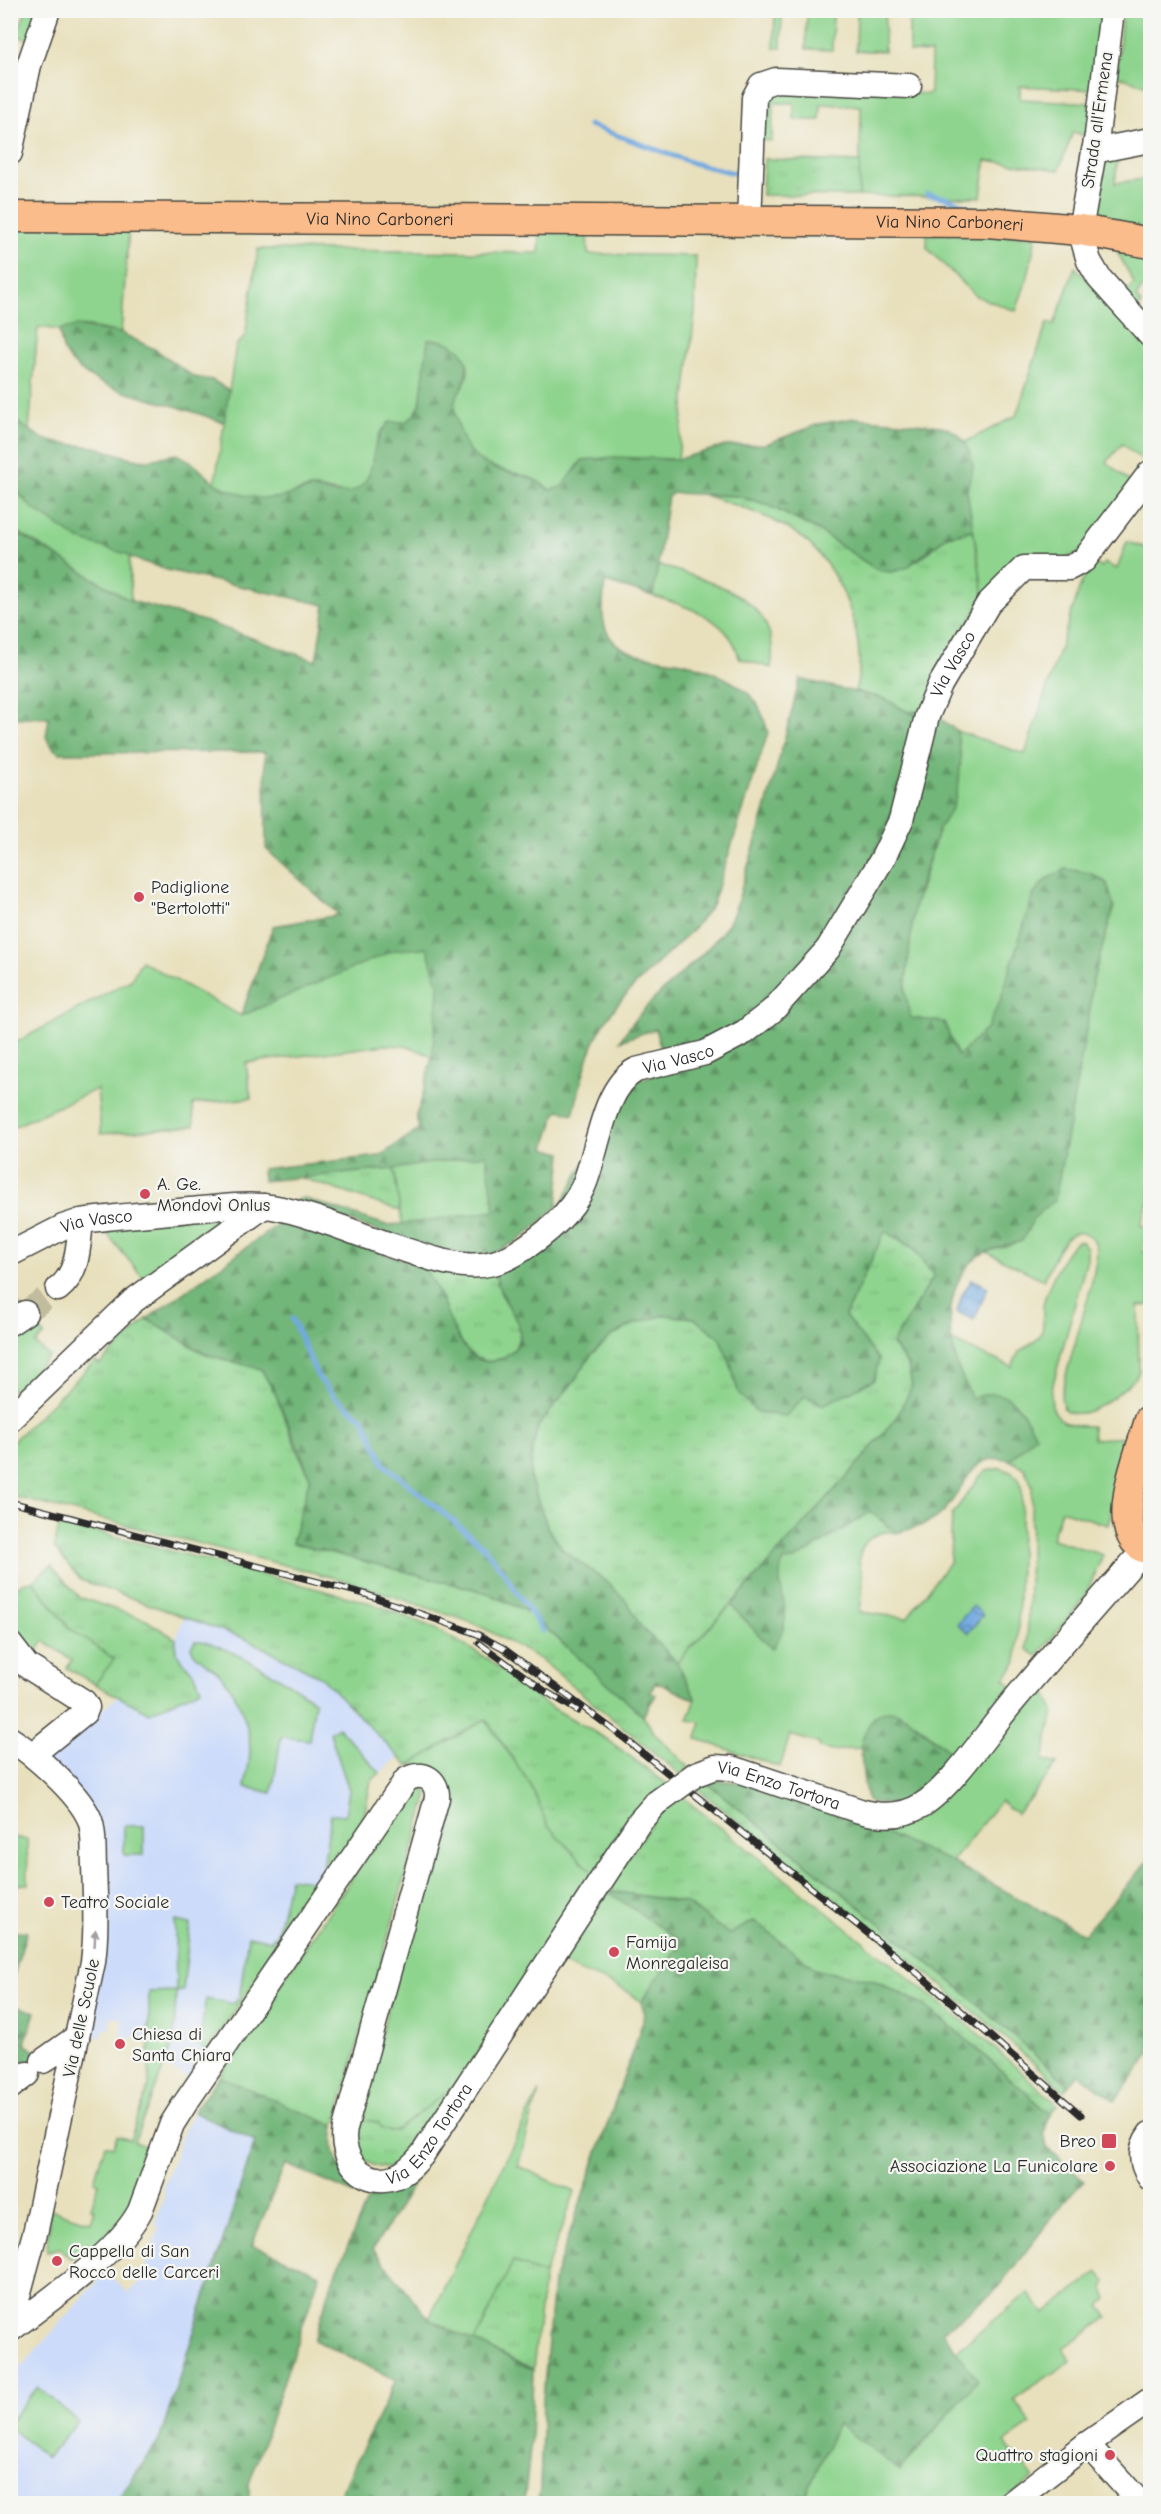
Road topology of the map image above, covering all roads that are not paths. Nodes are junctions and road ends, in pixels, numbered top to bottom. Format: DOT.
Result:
graph roads {
  1 [pos="48,10"];
  2 [pos="1112,10"];
  3 [pos="909,86"];
  4 [pos="1150,140"];
  5 [pos="1094,151"];
  6 [pos="10,153"];
  7 [pos="10,217"];
  8 [pos="749,222"];
  9 [pos="1080,230"];
  10 [pos="1150,243"];
  11 [pos="1150,335"];
  12 [pos="1150,473"];
  13 [pos="264,1206"];
  14 [pos="81,1221"];
  15 [pos="10,1254"];
  16 [pos="58,1289"];
  17 [pos="10,1419"];
  18 [pos="1150,1420"];
  19 [pos="1148,1549"];
  20 [pos="10,1644"];
  21 [pos="10,1738"];
  22 [pos="33,1754"];
  23 [pos="77,2037"];
  24 [pos="27,2074"];
  25 [pos="1147,2140"];
  26 [pos="1150,2178"];
  27 [pos="10,2325"];
  28 [pos="10,2330"];
  29 [pos="1150,2400"];
  30 [pos="1087,2444"];
  31 [pos="1010,2504"];
  32 [pos="1141,2504"];
  1 -- 6 [label="street"];
  2 -- 5 [label="street, Strada all'Ermena"];
  3 -- 8 [label="street"];
  4 -- 5 [label="street"];
  5 -- 9 [label="street, Strada all'Ermena"];
  7 -- 8 [label="main road, Via Nino Carboneri"];
  8 -- 9 [label="main road, Via Nino Carboneri"];
  9 -- 10 [label="main road, Via Nino Carboneri"];
  9 -- 11 [label="street"];
  12 -- 13 [label="street, Via Vasco"];
  13 -- 14 [label="street, Via Vasco"];
  13 -- 17 [label="street"];
  14 -- 15 [label="street, Via Vasco"];
  14 -- 16 [label="street"];
  18 -- 19 [label="main road"];
  19 -- 28 [label="street, Via Enzo Tortora, bridge"];
  20 -- 22 [label="street"];
  21 -- 22 [label="street, Via delle Scuole"];
  23 -- 22 [label="street, Via delle Scuole, one-way"];
  23 -- 24 [label="street"];
  23 -- 27 [label="street, Via delle Scuole"];
  25 -- 26 [label="street"];
  29 -- 30 [label="street"];
  30 -- 31 [label="street"];
  30 -- 32 [label="street"];
}
